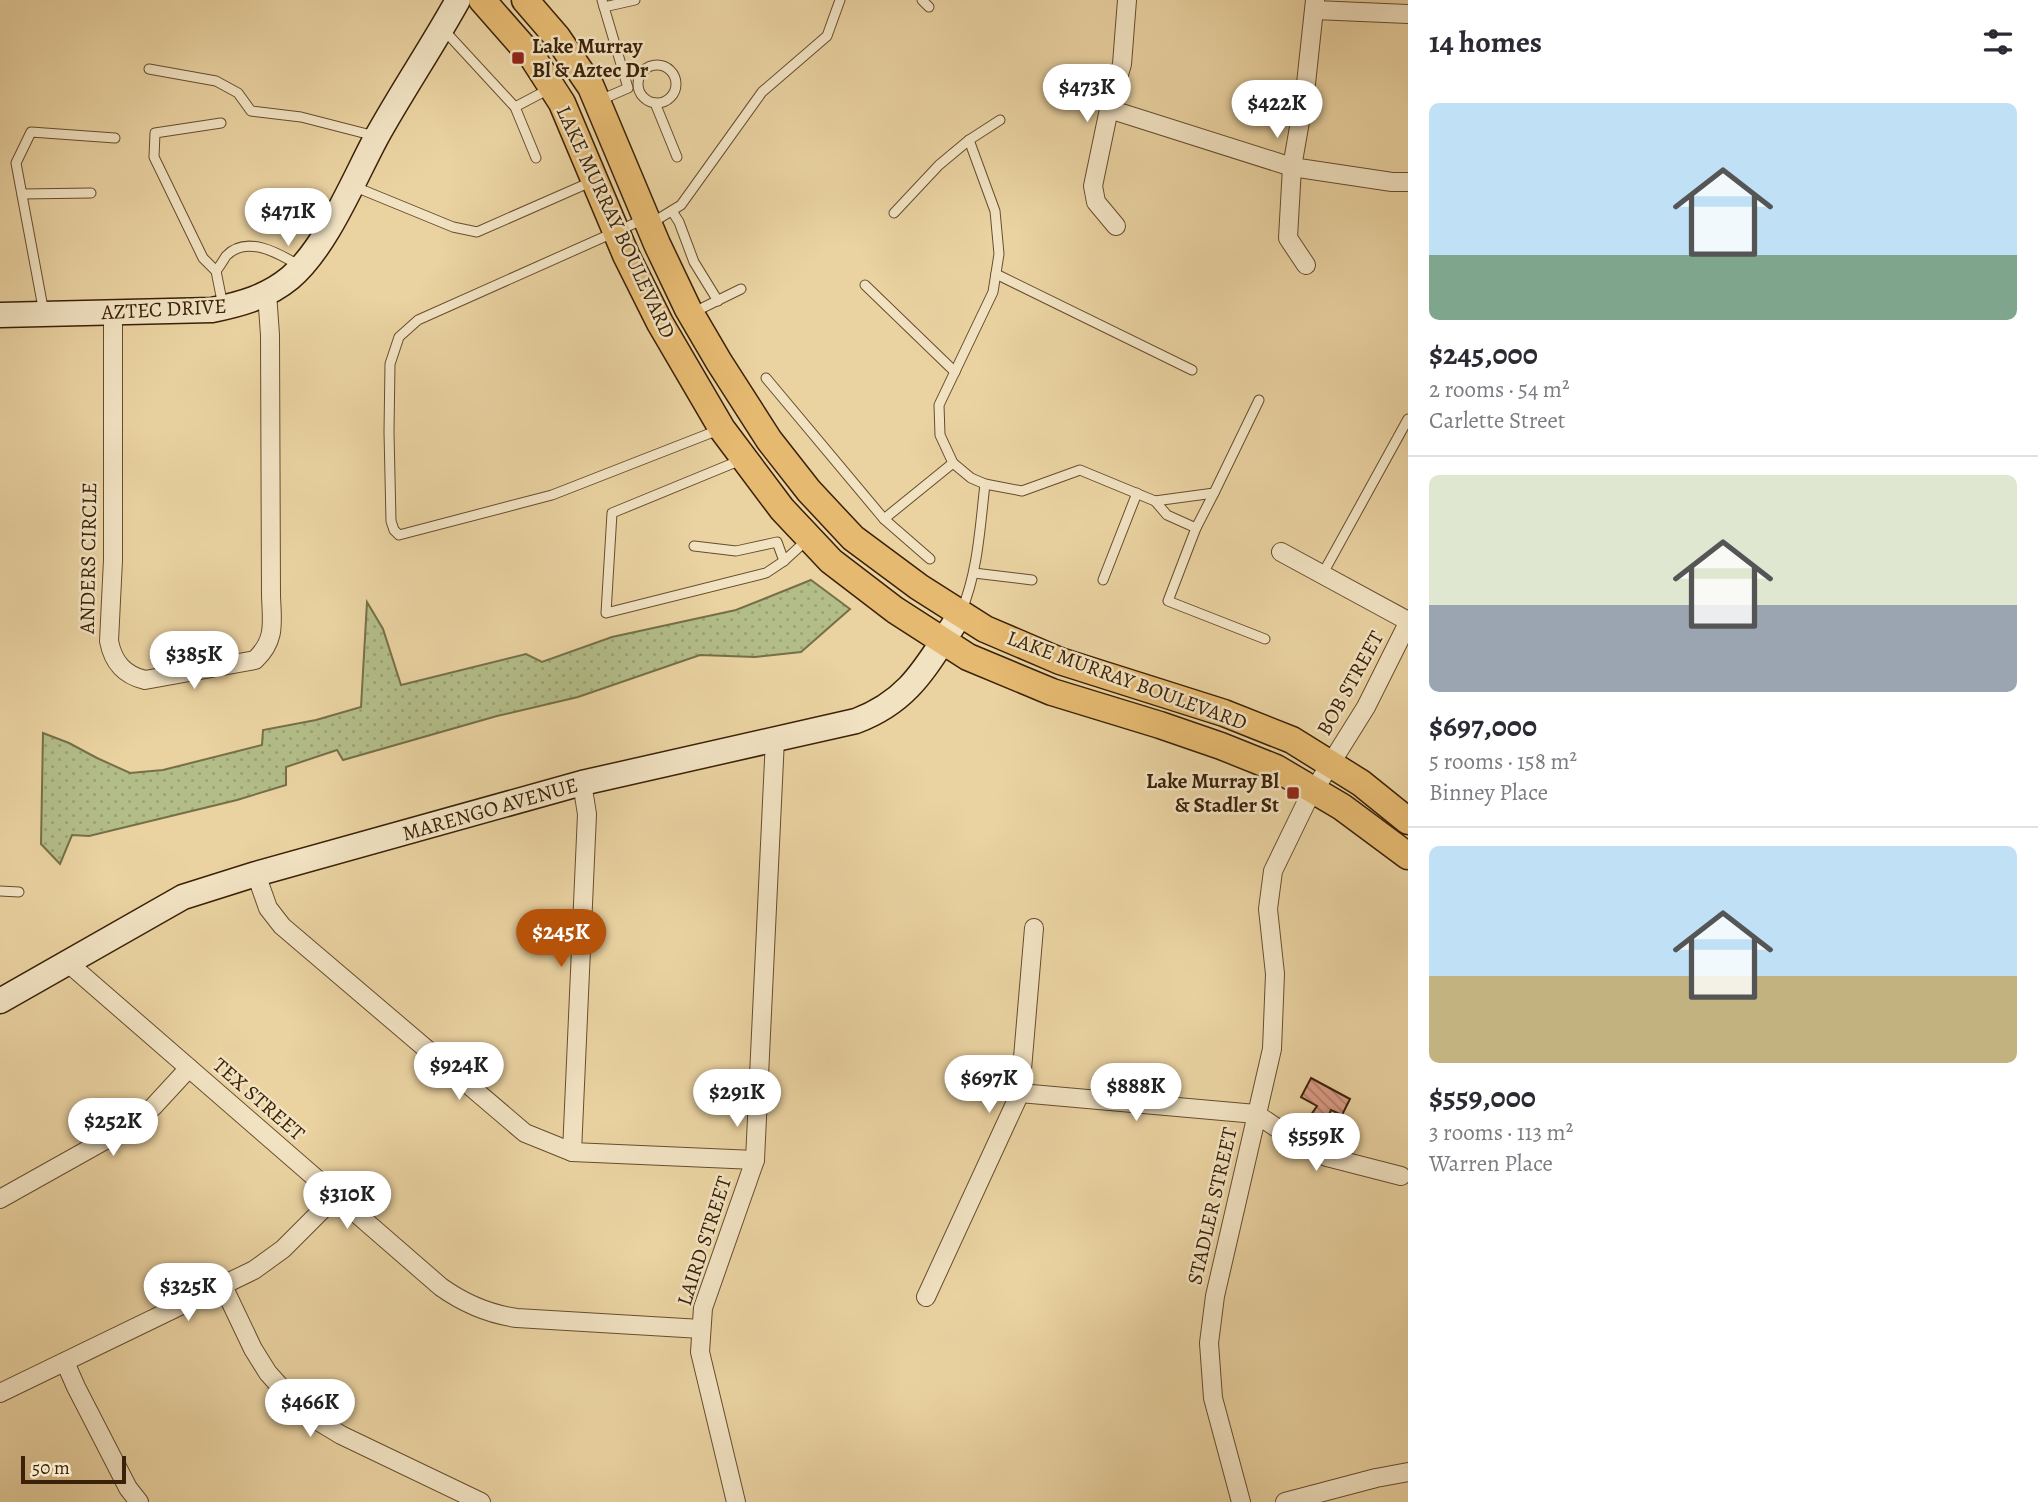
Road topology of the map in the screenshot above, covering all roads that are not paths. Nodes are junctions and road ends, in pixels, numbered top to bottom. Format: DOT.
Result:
graph roads {
  1 [pos="458,0"];
  2 [pos="482,0"];
  3 [pos="524,0"];
  4 [pos="635,0"];
  5 [pos="840,0"];
  6 [pos="1127,0"];
  7 [pos="603,3"];
  8 [pos="1315,5"];
  9 [pos="1408,13"];
  10 [pos="442,28"];
  11 [pos="149,69"];
  12 [pos="552,87"];
  13 [pos="633,87"];
  14 [pos="597,102"];
  15 [pos="655,103"];
  16 [pos="516,107"];
  17 [pos="1109,109"];
  18 [pos="1000,120"];
  19 [pos="221,123"];
  20 [pos="377,136"];
  21 [pos="115,138"];
  22 [pos="969,140"];
  23 [pos="536,158"];
  24 [pos="677,158"];
  25 [pos="1292,167"];
  26 [pos="595,180"];
  27 [pos="1408,182"];
  28 [pos="351,186"];
  29 [pos="91,192"];
  30 [pos="22,194"];
  31 [pos="672,211"];
  32 [pos="894,213"];
  33 [pos="647,222"];
  34 [pos="1116,226"];
  35 [pos="616,230"];
  36 [pos="1306,265"];
  37 [pos="302,267"];
  38 [pos="216,271"];
  39 [pos="996,274"];
  40 [pos="865,285"];
  41 [pos="741,289"];
  42 [pos="267,293"];
  43 [pos="718,301"];
  44 [pos="223,307"];
  45 [pos="113,312"];
  46 [pos="44,314"];
  47 [pos="691,314"];
  48 [pos="0,315"];
  49 [pos="1192,370"];
  50 [pos="955,372"];
  51 [pos="766,378"];
  52 [pos="1259,400"];
  53 [pos="1408,419"];
  54 [pos="722,429"];
  55 [pos="744,459"];
  56 [pos="953,463"];
  57 [pos="985,484"];
  58 [pos="1214,493"];
  59 [pos="1137,494"];
  60 [pos="1155,501"];
  61 [pos="832,515"];
  62 [pos="884,519"];
  63 [pos="1196,528"];
  64 [pos="810,538"];
  65 [pos="694,546"];
  66 [pos="1281,552"];
  67 [pos="930,559"];
  68 [pos="784,561"];
  69 [pos="974,573"];
  70 [pos="1322,575"];
  71 [pos="1032,580"];
  72 [pos="1103,580"];
  73 [pos="961,614"];
  74 [pos="1408,622"];
  75 [pos="1265,639"];
  76 [pos="943,640"];
  77 [pos="775,739"];
  78 [pos="1331,765"];
  79 [pos="582,783"];
  80 [pos="1313,791"];
  81 [pos="1408,821"];
  82 [pos="1408,856"];
  83 [pos="256,874"];
  84 [pos="0,891"];
  85 [pos="19,892"];
  86 [pos="1034,928"];
  87 [pos="67,962"];
  88 [pos="0,1001"];
  89 [pos="189,1069"];
  90 [pos="1020,1093"];
  91 [pos="1256,1114"];
  92 [pos="572,1152"];
  93 [pos="755,1160"];
  94 [pos="1401,1176"];
  95 [pos="336,1196"];
  96 [pos="0,1199"];
  97 [pos="223,1286"];
  98 [pos="926,1297"];
  99 [pos="701,1329"];
  100 [pos="65,1362"];
  101 [pos="0,1394"];
  102 [pos="1408,1472"];
  103 [pos="139,1502"];
  104 [pos="481,1502"];
  105 [pos="736,1502"];
  106 [pos="1241,1502"];
  107 [pos="1285,1502"];
  1 -- 10 [label="street, AZTEC DRIVE"];
  2 -- 12 [label="main road, LAKE MURRAY BOULEVARD"];
  3 -- 14 [label="main road, LAKE MURRAY BOULEVARD"];
  4 -- 7 [label="lane"];
  5 -- 31 [label="lane"];
  6 -- 17 [label="street"];
  7 -- 13 [label="lane"];
  8 -- 9 [label="street"];
  8 -- 25 [label="street"];
  10 -- 16 [label="lane"];
  10 -- 20 [label="street, AZTEC DRIVE"];
  11 -- 20 [label="lane"];
  12 -- 16 [label="lane"];
  12 -- 26 [label="main road, LAKE MURRAY BOULEVARD"];
  13 -- 14 [label="lane"];
  13 -- 15 [label="lane"];
  13 -- 15 [label="lane"];
  14 -- 33 [label="main road, LAKE MURRAY BOULEVARD"];
  15 -- 24 [label="lane"];
  16 -- 23 [label="lane"];
  17 -- 25 [label="street"];
  17 -- 34 [label="street"];
  18 -- 22 [label="lane"];
  19 -- 38 [label="lane"];
  20 -- 28 [label="street, AZTEC DRIVE"];
  21 -- 30 [label="lane"];
  22 -- 32 [label="lane"];
  22 -- 39 [label="lane"];
  25 -- 27 [label="street"];
  25 -- 36 [label="street"];
  26 -- 28 [label="lane"];
  26 -- 35 [label="main road, LAKE MURRAY BOULEVARD"];
  28 -- 37 [label="street, AZTEC DRIVE"];
  29 -- 30 [label="lane"];
  30 -- 46 [label="lane"];
  31 -- 33 [label="lane"];
  31 -- 43 [label="lane"];
  33 -- 35 [label="lane"];
  33 -- 47 [label="main road, LAKE MURRAY BOULEVARD"];
  35 -- 54 [label="main road, LAKE MURRAY BOULEVARD"];
  35 -- 54 [label="lane"];
  37 -- 38 [label="lane"];
  37 -- 42 [label="street, AZTEC DRIVE"];
  38 -- 44 [label="lane"];
  39 -- 49 [label="lane"];
  39 -- 50 [label="lane"];
  40 -- 50 [label="lane"];
  41 -- 43 [label="lane"];
  42 -- 44 [label="street, AZTEC DRIVE"];
  42 -- 45 [label="street, ANDERS CIRCLE"];
  43 -- 47 [label="lane"];
  44 -- 45 [label="street, AZTEC DRIVE"];
  45 -- 46 [label="street, AZTEC DRIVE"];
  46 -- 48 [label="street, AZTEC DRIVE"];
  47 -- 61 [label="main road, LAKE MURRAY BOULEVARD"];
  50 -- 56 [label="lane"];
  51 -- 62 [label="lane"];
  52 -- 58 [label="lane"];
  53 -- 70 [label="lane"];
  54 -- 55 [label="main road, LAKE MURRAY BOULEVARD"];
  55 -- 64 [label="main road, LAKE MURRAY BOULEVARD"];
  55 -- 68 [label="lane"];
  56 -- 57 [label="lane"];
  56 -- 62 [label="lane"];
  57 -- 59 [label="lane"];
  57 -- 69 [label="lane"];
  58 -- 60 [label="lane"];
  58 -- 63 [label="lane"];
  59 -- 60 [label="lane"];
  59 -- 72 [label="lane"];
  60 -- 63 [label="lane"];
  61 -- 64 [label="main road"];
  61 -- 73 [label="main road, LAKE MURRAY BOULEVARD"];
  62 -- 67 [label="lane"];
  63 -- 75 [label="lane"];
  64 -- 68 [label="lane"];
  64 -- 76 [label="main road, LAKE MURRAY BOULEVARD"];
  65 -- 68 [label="lane"];
  66 -- 70 [label="street"];
  69 -- 71 [label="lane"];
  69 -- 73 [label="lane"];
  70 -- 74 [label="street"];
  73 -- 76 [label="street, MARENGO AVENUE"];
  73 -- 78 [label="main road, LAKE MURRAY BOULEVARD"];
  74 -- 78 [label="street, BOB STREET"];
  76 -- 77 [label="street, MARENGO AVENUE"];
  76 -- 80 [label="main road, LAKE MURRAY BOULEVARD"];
  77 -- 79 [label="street, MARENGO AVENUE"];
  77 -- 93 [label="street, LAIRD STREET"];
  78 -- 80 [label="street, STADLER STREET"];
  78 -- 81 [label="main road, LAKE MURRAY BOULEVARD"];
  79 -- 83 [label="street, MARENGO AVENUE"];
  79 -- 92 [label="street"];
  80 -- 82 [label="main road, LAKE MURRAY BOULEVARD"];
  80 -- 91 [label="street, STADLER STREET"];
  83 -- 87 [label="street, MARENGO AVENUE"];
  83 -- 92 [label="street"];
  84 -- 85 [label="lane"];
  86 -- 90 [label="street"];
  87 -- 88 [label="street, MARENGO AVENUE"];
  87 -- 89 [label="street, TEX STREET"];
  89 -- 95 [label="street, TEX STREET"];
  89 -- 96 [label="street"];
  90 -- 91 [label="street"];
  90 -- 98 [label="street"];
  91 -- 94 [label="street"];
  91 -- 106 [label="street, STADLER STREET"];
  92 -- 93 [label="street"];
  93 -- 99 [label="street, LAIRD STREET"];
  95 -- 97 [label="street"];
  95 -- 99 [label="street, TEX STREET"];
  97 -- 100 [label="street"];
  97 -- 104 [label="street"];
  99 -- 105 [label="street, LAIRD STREET"];
  100 -- 101 [label="street"];
  100 -- 103 [label="street"];
  102 -- 107 [label="street"];
}
